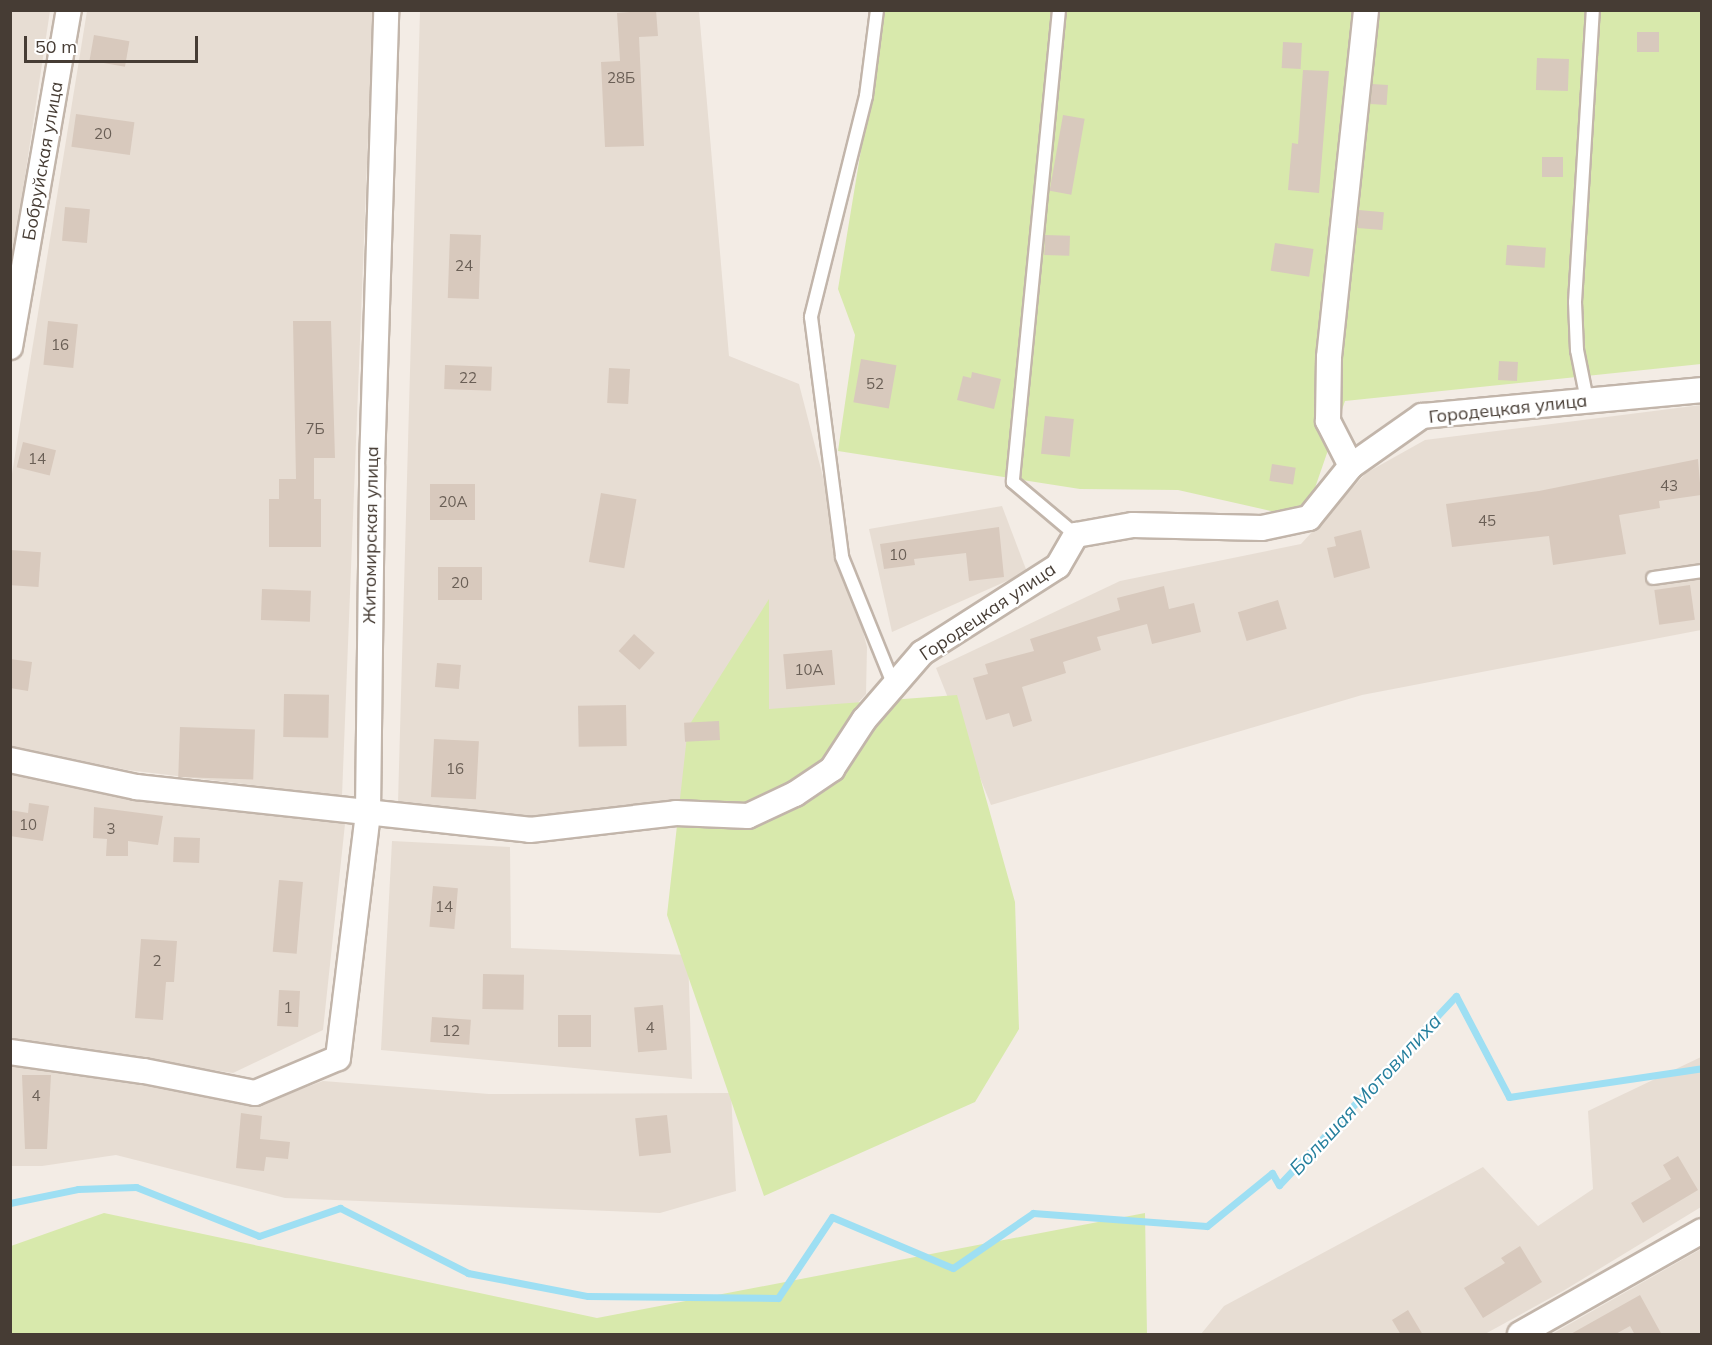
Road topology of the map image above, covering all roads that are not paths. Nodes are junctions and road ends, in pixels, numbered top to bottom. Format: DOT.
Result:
graph roads {
  1 [pos="69,10"];
  2 [pos="386,10"];
  3 [pos="877,10"];
  4 [pos="1059,10"];
  5 [pos="1366,10"];
  6 [pos="1593,10"];
  7 [pos="10,347"];
  8 [pos="1701,390"];
  9 [pos="1587,400"];
  10 [pos="1351,466"];
  11 [pos="1076,535"];
  12 [pos="1701,571"];
  13 [pos="1653,578"];
  14 [pos="894,686"];
  15 [pos="10,760"];
  16 [pos="368,812"];
  17 [pos="10,1052"];
  18 [pos="1701,1231"];
  19 [pos="1520,1335"];
  1 -- 7 [label="street, Бобруйская улица"];
  2 -- 16 [label="street, Житомирская улица"];
  3 -- 14 [label="lane"];
  4 -- 11 [label="lane"];
  5 -- 10 [label="street"];
  6 -- 9 [label="lane"];
  8 -- 9 [label="street, Городецкая улица"];
  9 -- 10 [label="street, Городецкая улица"];
  10 -- 11 [label="street, Городецкая улица"];
  11 -- 14 [label="street, Городецкая улица"];
  12 -- 13 [label="lane"];
  14 -- 16 [label="street, Городецкая улица"];
  15 -- 16 [label="street, Городецкая улица"];
  16 -- 17 [label="street, Житомирская улица"];
  18 -- 19 [label="street"];
}
